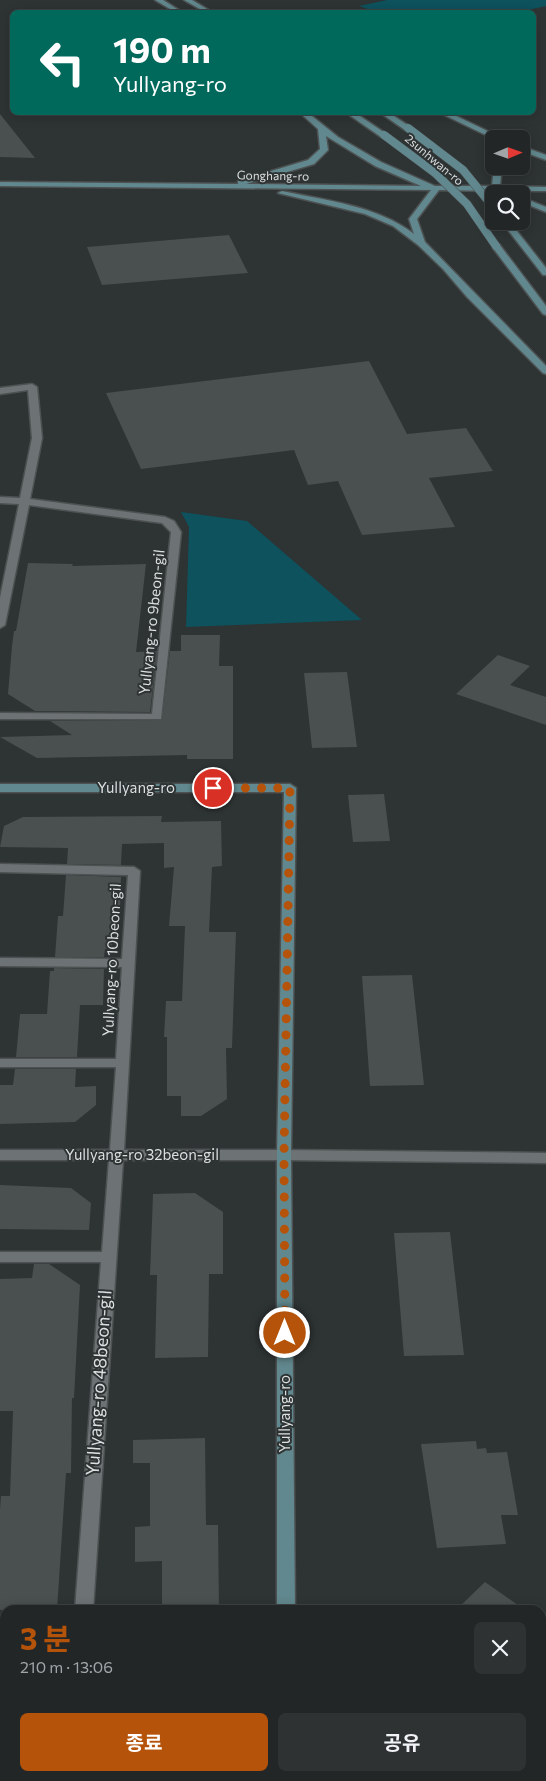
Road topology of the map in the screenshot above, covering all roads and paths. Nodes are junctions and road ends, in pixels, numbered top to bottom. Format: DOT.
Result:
graph roads {
  1 [pos="158,0"];
  2 [pos="187,0"];
  3 [pos="176,10"];
  4 [pos="205,10"];
  5 [pos="306,115"];
  6 [pos="353,115"];
  7 [pos="387,115"];
  8 [pos="449,115"];
  9 [pos="322,128"];
  10 [pos="485,132"];
  11 [pos="530,152"];
  12 [pos="546,158"];
  13 [pos="0,184"];
  14 [pos="228,186"];
  15 [pos="255,187"];
  16 [pos="436,189"];
  17 [pos="485,189"];
  18 [pos="530,189"];
  19 [pos="546,189"];
  20 [pos="485,197"];
  21 [pos="530,203"];
  22 [pos="546,210"];
  23 [pos="512,230"];
  24 [pos="421,243"];
  25 [pos="546,272"];
  26 [pos="546,312"];
  27 [pos="546,372"];
  28 [pos="0,391"];
  29 [pos="0,500"];
  30 [pos="23,501"];
  31 [pos="0,625"];
  32 [pos="0,716"];
  33 [pos="0,788"];
  34 [pos="0,868"];
  35 [pos="0,962"];
  36 [pos="128,963"];
  37 [pos="0,1063"];
  38 [pos="123,1063"];
  39 [pos="0,1155"];
  40 [pos="116,1155"];
  41 [pos="284,1155"];
  42 [pos="546,1158"];
  43 [pos="0,1257"];
  44 [pos="108,1257"];
  45 [pos="84,1605"];
  46 [pos="286,1605"];
  1 -- 3 [label="street"];
  2 -- 4 [label="street"];
  5 -- 9 [label="street"];
  6 -- 26 [label="street, 2sunhwan-ro, bridge"];
  7 -- 20 [label="street, 2sunhwan-ro, bridge"];
  8 -- 10 [label="street"];
  9 -- 14 [label="street"];
  9 -- 16 [label="street"];
  11 -- 12 [label="street"];
  13 -- 14 [label="street, Gonghang-ro"];
  14 -- 15 [label="street, Gonghang-ro"];
  15 -- 16 [label="street, Gonghang-ro"];
  15 -- 24 [label="street"];
  16 -- 17 [label="street, Gonghang-ro"];
  16 -- 24 [label="street"];
  18 -- 19 [label="street, Gonghang-ro"];
  21 -- 22 [label="street"];
  23 -- 25 [label="street"];
  24 -- 27 [label="street"];
  28 -- 30 [label="street"];
  29 -- 30 [label="street"];
  30 -- 31 [label="street"];
  30 -- 32 [label="street, Yullyang-ro 9beon-gil"];
  33 -- 41 [label="street, Yullyang-ro"];
  34 -- 36 [label="street, Yullyang-ro 10beon-gil"];
  35 -- 36 [label="street"];
  36 -- 38 [label="street, Yullyang-ro 10beon-gil"];
  37 -- 38 [label="street"];
  38 -- 40 [label="street, Yullyang-ro 10beon-gil"];
  39 -- 40 [label="street, Yullyang-ro 32beon-gil"];
  40 -- 41 [label="street, Yullyang-ro 32beon-gil"];
  40 -- 44 [label="street, Yullyang-ro 48beon-gil"];
  41 -- 42 [label="street, Yullyang-ro 32beon-gil"];
  41 -- 46 [label="street, Yullyang-ro"];
  43 -- 44 [label="street"];
  44 -- 45 [label="street, Yullyang-ro 48beon-gil"];
}
